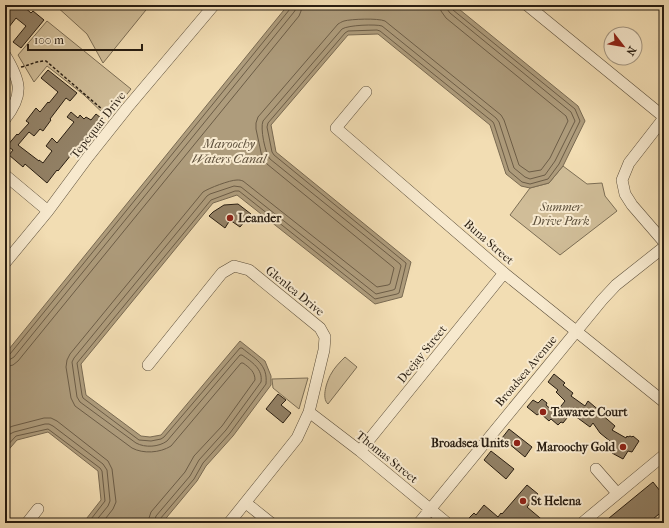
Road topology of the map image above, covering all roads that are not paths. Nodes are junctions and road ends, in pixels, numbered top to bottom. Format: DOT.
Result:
graph roads {
  1 [pos="214,5"];
  2 [pos="527,5"];
  3 [pos="5,55"];
  4 [pos="366,92"];
  5 [pos="664,118"];
  6 [pos="5,119"];
  7 [pos="5,175"];
  8 [pos="48,211"];
  9 [pos="664,242"];
  10 [pos="664,247"];
  11 [pos="5,263"];
  12 [pos="504,273"];
  13 [pos="577,331"];
  14 [pos="148,365"];
  15 [pos="664,402"];
  16 [pos="309,412"];
  17 [pos="360,451"];
  18 [pos="664,455"];
  19 [pos="596,469"];
  20 [pos="617,493"];
  21 [pos="246,503"];
  22 [pos="38,509"];
  23 [pos="430,509"];
  24 [pos="27,523"];
  25 [pos="229,523"];
  26 [pos="271,523"];
  27 [pos="419,523"];
  28 [pos="447,523"];
  29 [pos="582,523"];
  1 -- 8 [label="street, Tepequar Drive"];
  2 -- 5 [label="street"];
  3 -- 6 [label="street"];
  4 -- 12 [label="street, Buna Street"];
  5 -- 9 [label="street"];
  7 -- 8 [label="street"];
  8 -- 11 [label="street, Tepequar Drive"];
  10 -- 13 [label="street, Broadsea Avenue"];
  12 -- 13 [label="street, Buna Street"];
  12 -- 17 [label="street, Deejay Street"];
  13 -- 15 [label="street, Buna Street"];
  13 -- 23 [label="street, Broadsea Avenue"];
  14 -- 16 [label="street, Glenlea Drive"];
  16 -- 17 [label="street, Thomas Street"];
  16 -- 21 [label="street, Glenlea Drive"];
  17 -- 23 [label="street, Thomas Street"];
  18 -- 20 [label="street"];
  19 -- 20 [label="street"];
  20 -- 29 [label="street"];
  21 -- 25 [label="street, Glenlea Drive"];
  21 -- 26 [label="street"];
  22 -- 24 [label="street"];
  23 -- 27 [label="street, Broadsea Avenue"];
  23 -- 28 [label="street, Thomas Street"];
}
